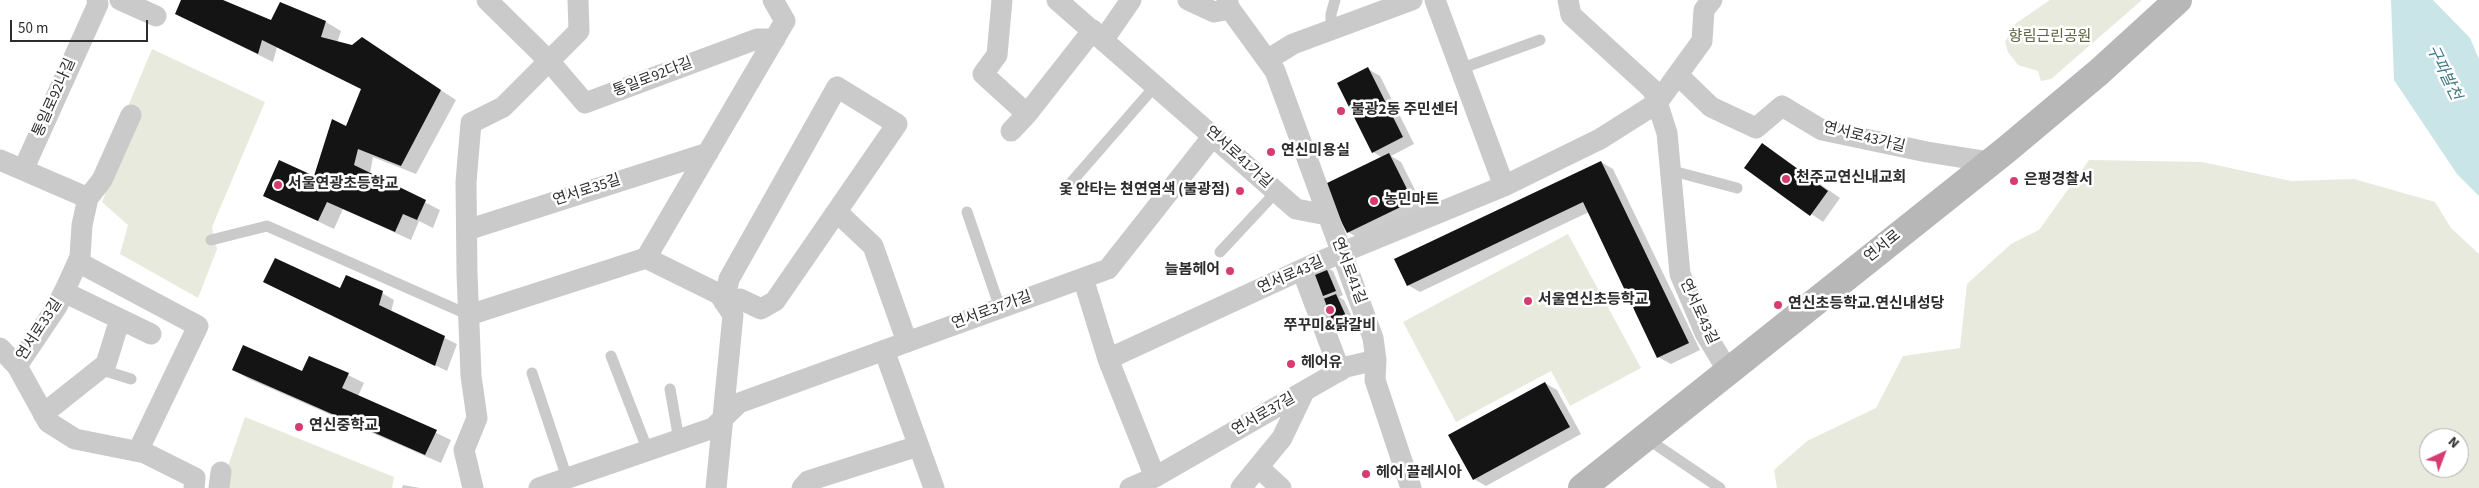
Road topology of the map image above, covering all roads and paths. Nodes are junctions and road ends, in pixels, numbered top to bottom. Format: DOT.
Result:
graph roads {
  1 [pos="97,0"];
  2 [pos="120,0"];
  3 [pos="487,0"];
  4 [pos="578,0"];
  5 [pos="773,0"];
  6 [pos="1002,0"];
  7 [pos="1057,0"];
  8 [pos="1131,0"];
  9 [pos="1188,0"];
  10 [pos="1335,0"];
  11 [pos="1412,0"];
  12 [pos="1435,0"];
  13 [pos="1568,0"];
  14 [pos="1712,0"];
  15 [pos="2178,0"];
  16 [pos="1229,5"];
  17 [pos="156,16"];
  18 [pos="780,30"];
  19 [pos="1331,30"];
  20 [pos="1099,35"];
  21 [pos="1540,40"];
  22 [pos="1267,60"];
  23 [pos="549,61"];
  24 [pos="1460,69"];
  25 [pos="1678,75"];
  26 [pos="1156,85"];
  27 [pos="1657,103"];
  28 [pos="1028,114"];
  29 [pos="131,115"];
  30 [pos="1011,131"];
  31 [pos="1213,136"];
  32 [pos="708,152"];
  33 [pos="0,160"];
  34 [pos="1990,162"];
  35 [pos="24,168"];
  36 [pos="1669,170"];
  37 [pos="1068,186"];
  38 [pos="1504,186"];
  39 [pos="1737,188"];
  40 [pos="1276,192"];
  41 [pos="88,198"];
  42 [pos="837,212"];
  43 [pos="967,212"];
  44 [pos="1327,216"];
  45 [pos="467,230"];
  46 [pos="211,240"];
  47 [pos="1220,252"];
  48 [pos="1341,254"];
  49 [pos="646,258"];
  50 [pos="78,262"];
  51 [pos="1302,270"];
  52 [pos="1083,278"];
  53 [pos="64,292"];
  54 [pos="724,302"];
  55 [pos="1000,308"];
  56 [pos="469,315"];
  57 [pos="120,319"];
  58 [pos="151,334"];
  59 [pos="907,342"];
  60 [pos="884,350"];
  61 [pos="611,356"];
  62 [pos="1108,359"];
  63 [pos="6,360"];
  64 [pos="1376,360"];
  65 [pos="99,369"];
  66 [pos="1728,370"];
  67 [pos="1340,371"];
  68 [pos="532,372"];
  69 [pos="131,379"];
  70 [pos="670,389"];
  71 [pos="1304,392"];
  72 [pos="43,414"];
  73 [pos="722,420"];
  74 [pos="1646,438"];
  75 [pos="679,440"];
  76 [pos="918,446"];
  77 [pos="138,451"];
  78 [pos="648,451"];
  79 [pos="1258,467"];
  80 [pos="1155,477"];
  81 [pos="567,478"];
  82 [pos="194,488"];
  83 [pos="473,488"];
  84 [pos="538,488"];
  85 [pos="716,488"];
  86 [pos="802,488"];
  87 [pos="934,488"];
  88 [pos="1130,488"];
  89 [pos="1241,488"];
  90 [pos="1281,488"];
  91 [pos="1411,488"];
  92 [pos="1582,488"];
  93 [pos="1720,488"];
  1 -- 35 [label="street, 통일로92나길"];
  2 -- 17 [label="street"];
  3 -- 23 [label="street, 통일로92다길"];
  4 -- 23 [label="street"];
  5 -- 18 [label="street"];
  6 -- 28 [label="street"];
  7 -- 20 [label="street, 연서로41가길"];
  8 -- 20 [label="street"];
  9 -- 16 [label="street"];
  10 -- 19 [label="lane"];
  11 -- 19 [label="street"];
  12 -- 24 [label="street"];
  13 -- 27 [label="street, 연서로43길"];
  14 -- 25 [label="street"];
  15 -- 34 [label="main road, 연서로"];
  16 -- 22 [label="street, 연서로41길"];
  18 -- 23 [label="street, 통일로92다길"];
  18 -- 32 [label="street"];
  19 -- 22 [label="street"];
  20 -- 26 [label="street, 연서로41가길"];
  20 -- 28 [label="street"];
  21 -- 24 [label="lane"];
  22 -- 44 [label="street, 연서로41길"];
  23 -- 45 [label="street"];
  24 -- 38 [label="street"];
  25 -- 27 [label="street"];
  25 -- 34 [label="street, 연서로43가길"];
  26 -- 31 [label="street, 연서로41가길"];
  26 -- 37 [label="lane"];
  27 -- 36 [label="street, 연서로43길"];
  27 -- 38 [label="street, 연서로43길"];
  28 -- 30 [label="street"];
  29 -- 41 [label="street"];
  31 -- 40 [label="street, 연서로41가길"];
  31 -- 52 [label="street, 연서로37가길"];
  32 -- 45 [label="street, 연서로35길"];
  32 -- 49 [label="street"];
  33 -- 35 [label="street"];
  34 -- 66 [label="main road, 연서로"];
  35 -- 41 [label="street"];
  36 -- 39 [label="lane"];
  36 -- 66 [label="street, 연서로43길"];
  38 -- 48 [label="street, 연서로43길"];
  40 -- 44 [label="street, 연서로41가길"];
  40 -- 47 [label="lane"];
  41 -- 50 [label="street"];
  42 -- 54 [label="street"];
  42 -- 54 [label="street"];
  42 -- 59 [label="street"];
  43 -- 55 [label="lane"];
  44 -- 48 [label="street, 연서로41길"];
  45 -- 56 [label="street"];
  46 -- 56 [label="lane"];
  48 -- 51 [label="street, 연서로43길"];
  48 -- 64 [label="street, 연서로41길"];
  49 -- 54 [label="street"];
  49 -- 56 [label="street"];
  50 -- 53 [label="street"];
  50 -- 77 [label="street"];
  51 -- 62 [label="street, 연서로43길"];
  51 -- 67 [label="street"];
  52 -- 55 [label="street, 연서로37가길"];
  52 -- 62 [label="street"];
  53 -- 57 [label="street, 연서로33길"];
  53 -- 63 [label="street, 연서로33길"];
  54 -- 73 [label="street"];
  55 -- 59 [label="street, 연서로37가길"];
  56 -- 83 [label="street"];
  57 -- 58 [label="street, 연서로33길"];
  57 -- 65 [label="street"];
  59 -- 60 [label="street, 연서로37가길"];
  60 -- 73 [label="street, 연서로37가길"];
  60 -- 76 [label="street"];
  61 -- 78 [label="lane"];
  62 -- 80 [label="street"];
  63 -- 72 [label="street, 연서로33길"];
  64 -- 67 [label="street, 연서로37길"];
  64 -- 91 [label="street, 연서로41길"];
  65 -- 69 [label="lane"];
  65 -- 72 [label="street"];
  66 -- 74 [label="main road, 연서로"];
  67 -- 71 [label="street, 연서로37길"];
  68 -- 81 [label="lane"];
  70 -- 75 [label="lane"];
  71 -- 79 [label="street"];
  71 -- 80 [label="street, 연서로37길"];
  72 -- 77 [label="street, 연서로33길"];
  73 -- 75 [label="street, 연서로37가길"];
  73 -- 85 [label="street"];
  74 -- 92 [label="main road, 연서로"];
  74 -- 93 [label="lane"];
  75 -- 78 [label="street, 연서로37가길"];
  76 -- 86 [label="street"];
  76 -- 87 [label="street"];
  77 -- 82 [label="street, 연서로33길"];
  78 -- 81 [label="street, 연서로37가길"];
  79 -- 89 [label="street"];
  79 -- 90 [label="street"];
  80 -- 88 [label="street, 연서로37길"];
  81 -- 84 [label="street"];
}
